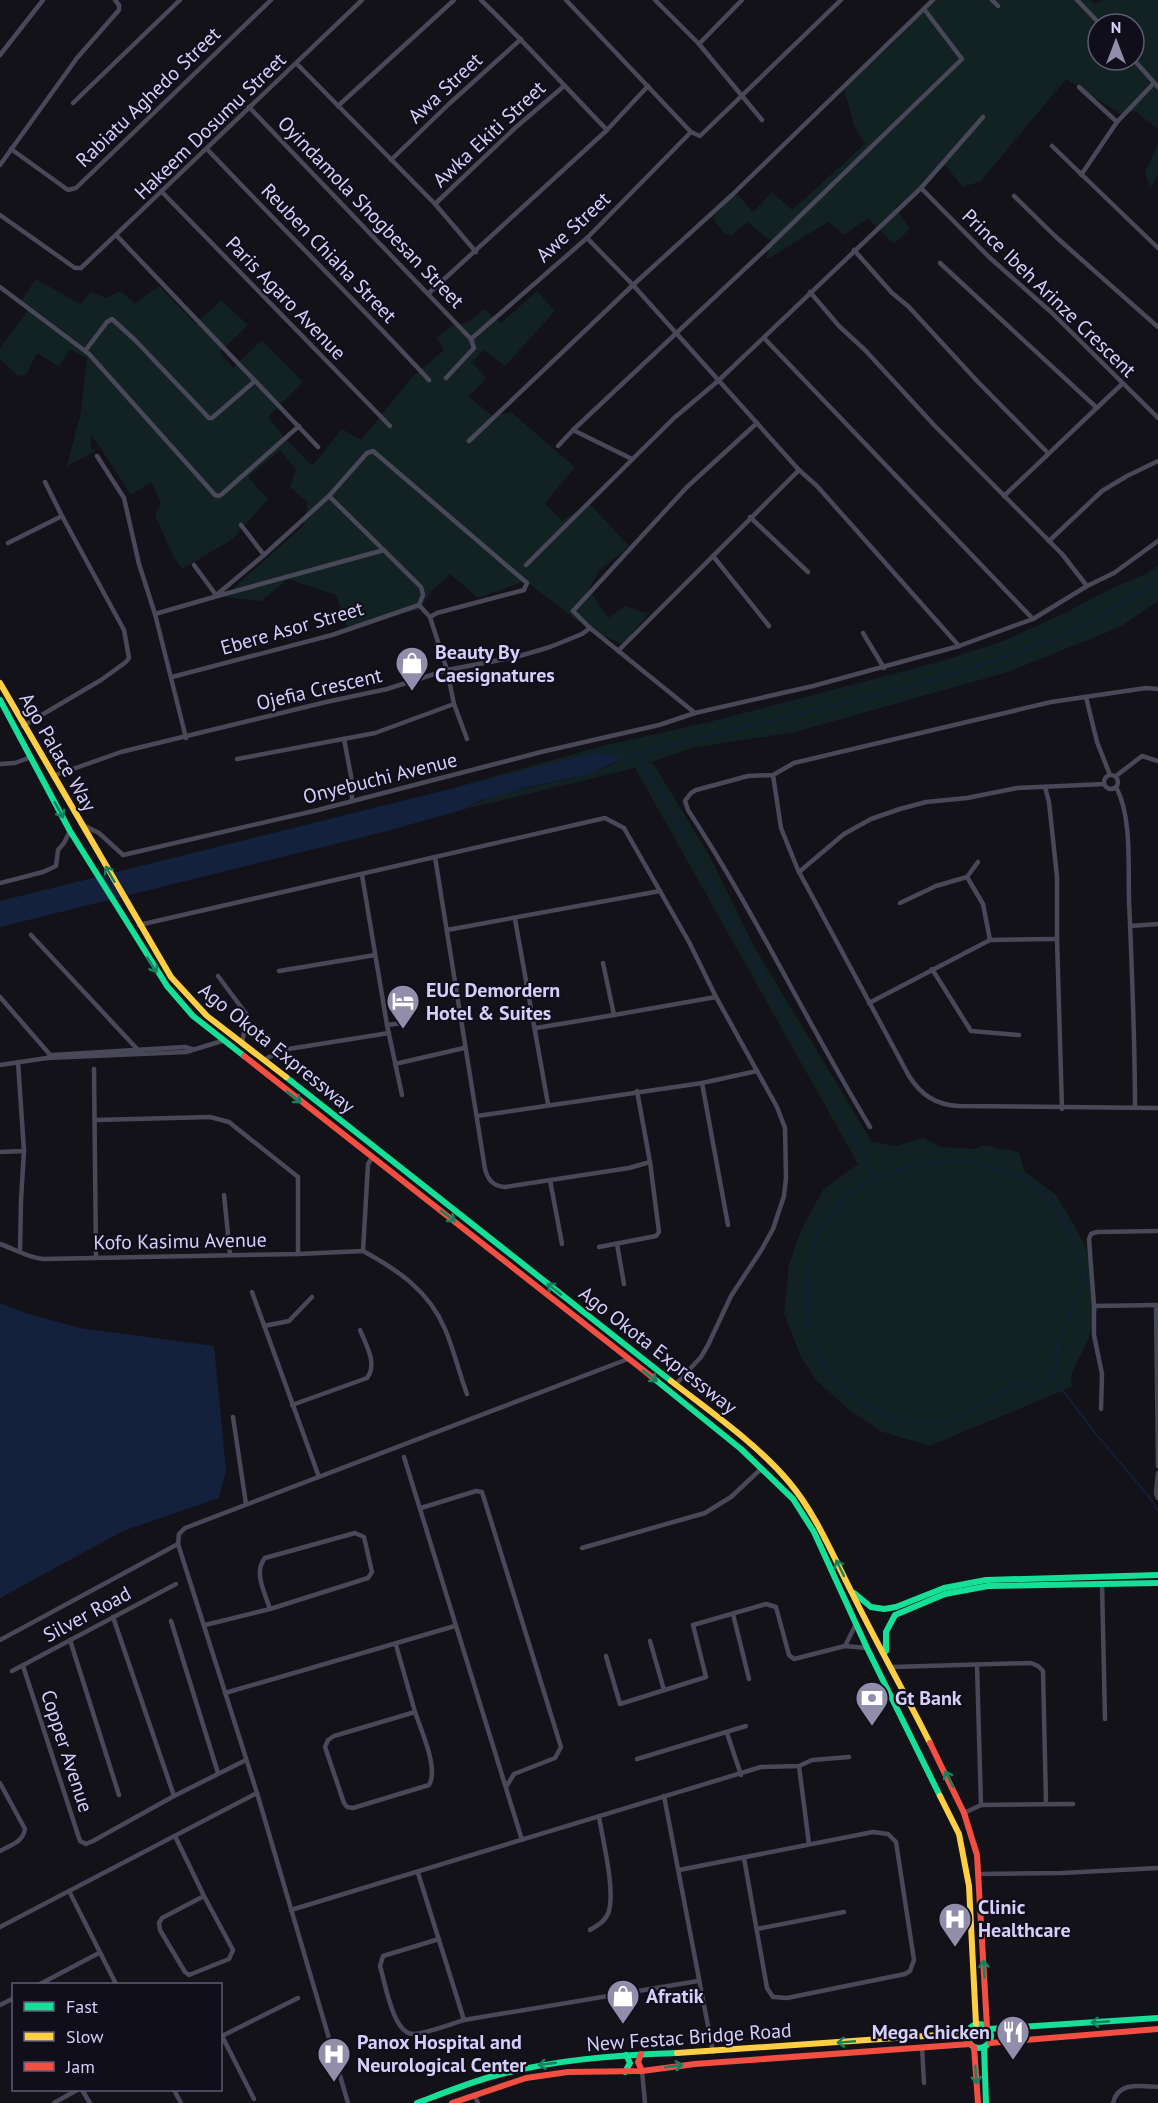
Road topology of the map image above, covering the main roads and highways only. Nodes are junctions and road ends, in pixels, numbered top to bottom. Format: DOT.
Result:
graph roads {
  1 [pos="0,683"];
  2 [pos="0,700"];
  3 [pos="88,837"];
  4 [pos="77,842"];
  5 [pos="147,939"];
  6 [pos="140,945"];
  7 [pos="1158,1575"];
  8 [pos="1158,1582"];
  9 [pos="851,1591"];
  10 [pos="891,1665"];
  11 [pos="1158,2018"];
  12 [pos="976,2024"];
  13 [pos="988,2028"];
  14 [pos="1158,2029"];
  15 [pos="968,2033"];
  16 [pos="972,2045"];
  17 [pos="987,2045"];
  18 [pos="641,2054"];
  19 [pos="626,2055"];
  20 [pos="642,2071"];
  21 [pos="625,2072"];
  22 [pos="471,2098"];
  23 [pos="417,2103"];
  24 [pos="452,2103"];
  25 [pos="978,2103"];
  26 [pos="986,2103"];
  1 -- 3 [label="main road, Ago Palace Way"];
  2 -- 4 [label="main road, Ago Palace Way, one-way"];
  5 -- 3 [label="main road, Ago Okota Expressway, one-way"];
  4 -- 6 [label="main road, Ago Okota Expressway"];
  5 -- 6 [label="main road"];
  9 -- 5 [label="main road, Ago Okota Expressway, one-way"];
  6 -- 12 [label="main road, Ago Okota Expressway, one-way"];
  7 -- 9 [label="main road"];
  8 -- 10 [label="main road"];
  9 -- 10 [label="main road, Ago Okota Expressway"];
  13 -- 10 [label="main road, Ago Okota Expressway, one-way"];
  11 -- 13 [label="main road, one-way"];
  12 -- 13 [label="main road"];
  12 -- 15 [label="main road"];
  13 -- 17 [label="main road"];
  14 -- 17 [label="main road"];
  15 -- 16 [label="main road"];
  15 -- 18 [label="main road, New Festac Bridge Road, one-way"];
  16 -- 17 [label="main road"];
  20 -- 16 [label="main road, New Festac Bridge Road, one-way"];
  16 -- 25 [label="main road, one-way"];
  17 -- 26 [label="main road"];
  18 -- 19 [label="main road, New Festac Bridge Road"];
  18 -- 20 [label="main road"];
  19 -- 21 [label="main road"];
  19 -- 23 [label="main road, New Festac Bridge Road, one-way"];
  20 -- 21 [label="main road, New Festac Bridge Road"];
  21 -- 22 [label="main road, New Festac Bridge Road"];
  22 -- 24 [label="main road, New Festac Bridge Road"];
}
